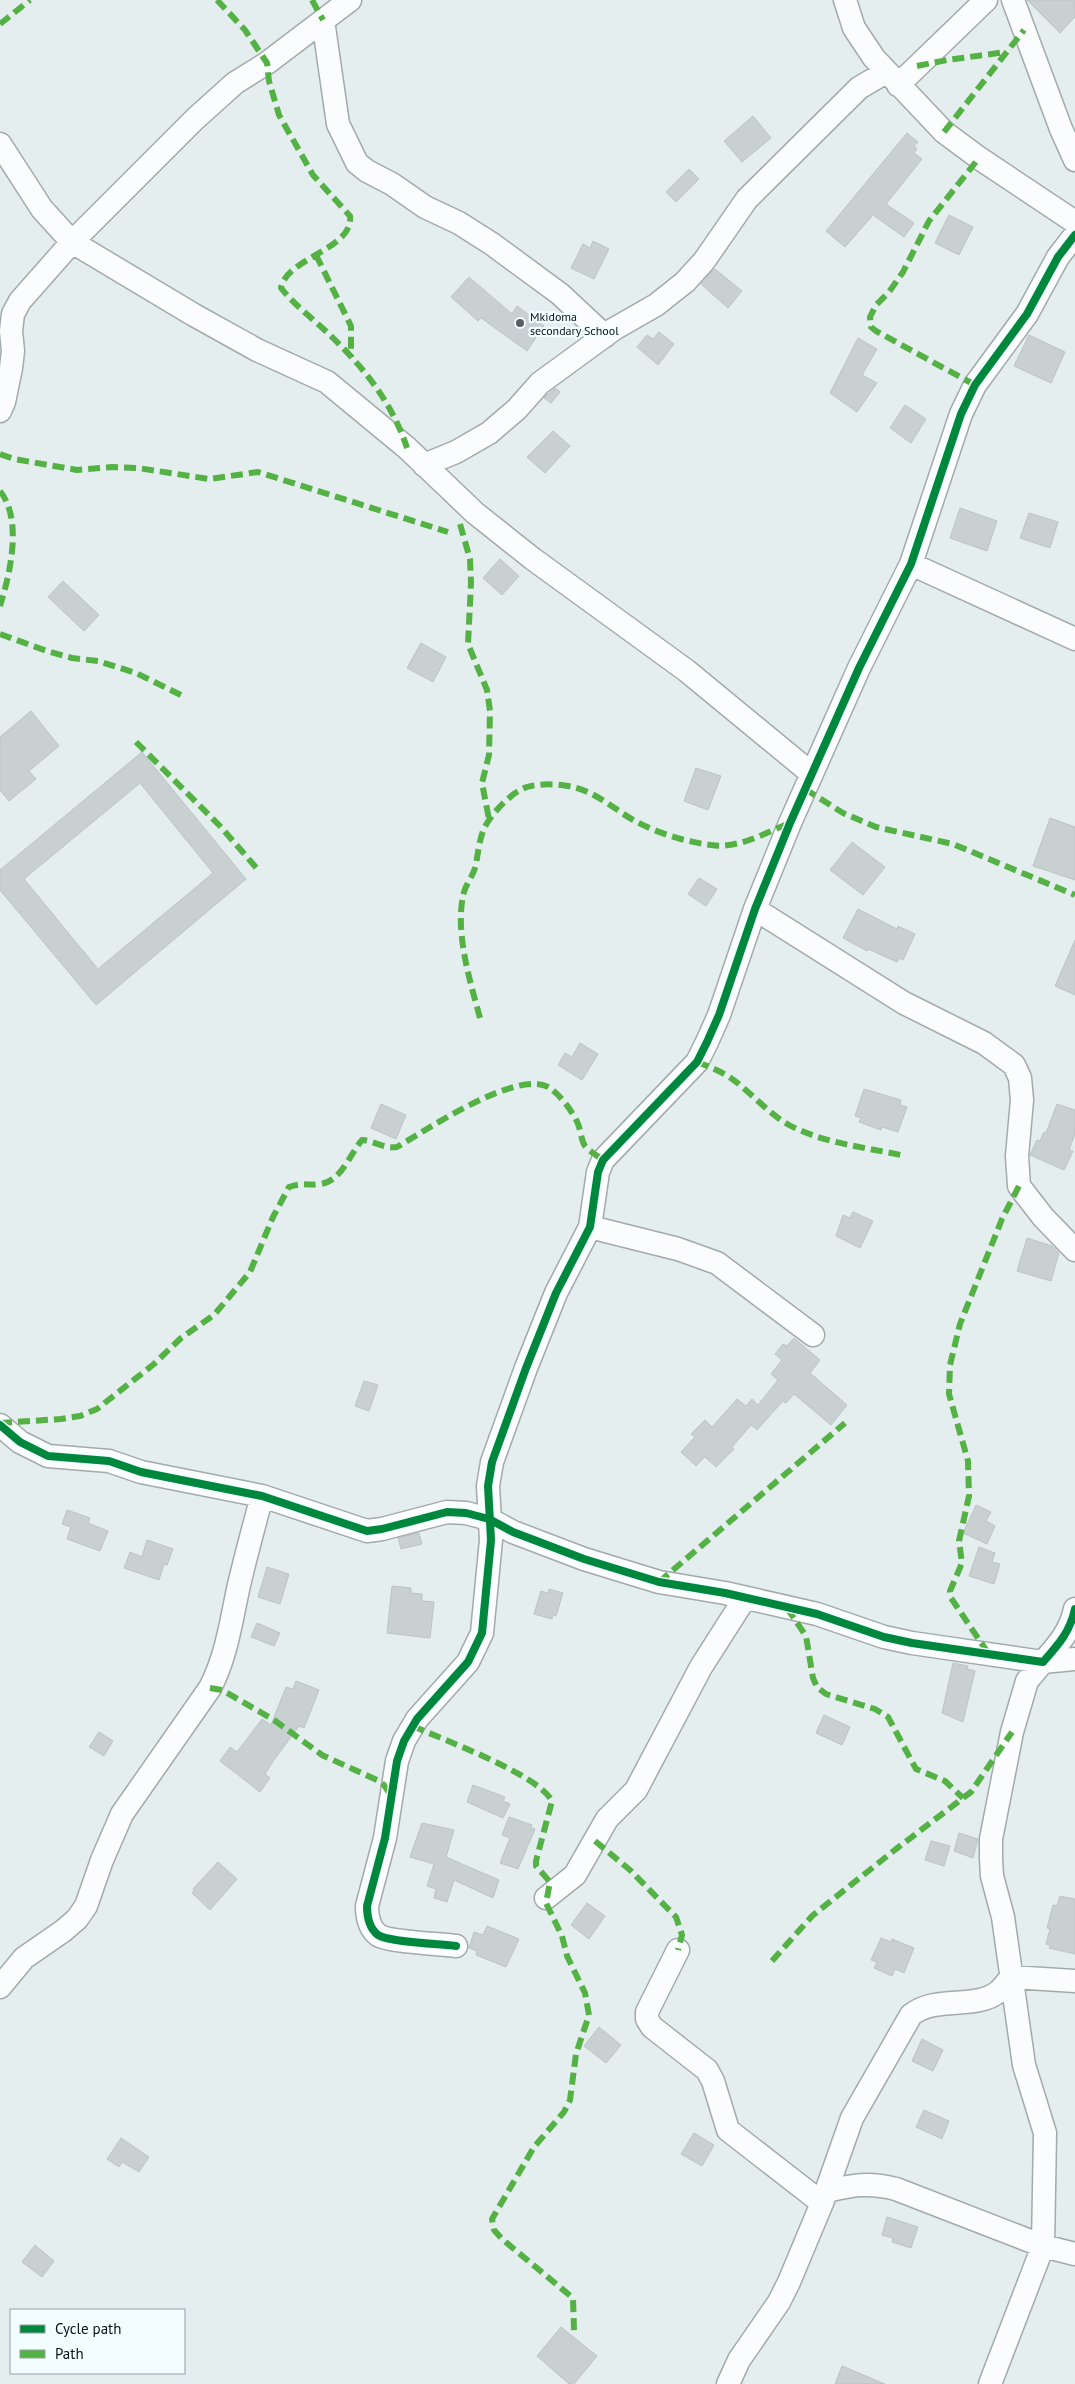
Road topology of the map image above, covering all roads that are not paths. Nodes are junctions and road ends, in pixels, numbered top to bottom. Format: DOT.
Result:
graph roads {
  1 [pos="350,0"];
  2 [pos="845,0"];
  3 [pos="986,0"];
  4 [pos="1013,0"];
  5 [pos="323,20"];
  6 [pos="892,78"];
  7 [pos="0,144"];
  8 [pos="1075,160"];
  9 [pos="1075,222"];
  10 [pos="1075,235"];
  11 [pos="72,242"];
  12 [pos="605,336"];
  13 [pos="0,411"];
  14 [pos="424,465"];
  15 [pos="911,564"];
  16 [pos="1075,639"];
  17 [pos="812,774"];
  18 [pos="755,909"];
  19 [pos="590,1228"];
  20 [pos="1075,1250"];
  21 [pos="813,1335"];
  22 [pos="0,1425"];
  23 [pos="262,1496"];
  24 [pos="489,1519"];
  25 [pos="745,1598"];
  26 [pos="1074,1619"];
  27 [pos="1075,1659"];
  28 [pos="1043,1662"];
  29 [pos="546,1898"];
  30 [pos="456,1946"];
  31 [pos="678,1950"];
  32 [pos="1011,1977"];
  33 [pos="1075,1980"];
  34 [pos="0,1987"];
  35 [pos="824,2197"];
  36 [pos="1043,2246"];
  37 [pos="1075,2254"];
  38 [pos="728,2384"];
  39 [pos="990,2384"];
  1 -- 5 [label="street"];
  2 -- 6 [label="street"];
  3 -- 6 [label="street"];
  4 -- 8 [label="street"];
  5 -- 11 [label="street"];
  5 -- 12 [label="street"];
  6 -- 9 [label="street"];
  6 -- 12 [label="street"];
  7 -- 11 [label="street"];
  10 -- 15 [label="street"];
  11 -- 13 [label="street"];
  11 -- 14 [label="street"];
  12 -- 14 [label="street"];
  14 -- 17 [label="street"];
  15 -- 16 [label="street"];
  15 -- 17 [label="street"];
  17 -- 18 [label="street"];
  18 -- 19 [label="street"];
  18 -- 20 [label="street"];
  19 -- 21 [label="street"];
  19 -- 24 [label="street"];
  22 -- 23 [label="street"];
  23 -- 24 [label="street"];
  23 -- 34 [label="street"];
  24 -- 25 [label="street"];
  24 -- 30 [label="street"];
  25 -- 28 [label="street"];
  25 -- 29 [label="street"];
  26 -- 28 [label="street"];
  27 -- 28 [label="street"];
  28 -- 32 [label="street"];
  31 -- 35 [label="street"];
  32 -- 33 [label="street"];
  32 -- 35 [label="street"];
  32 -- 36 [label="street"];
  35 -- 36 [label="street"];
  35 -- 38 [label="street"];
  36 -- 37 [label="street"];
  36 -- 39 [label="street"];
}
